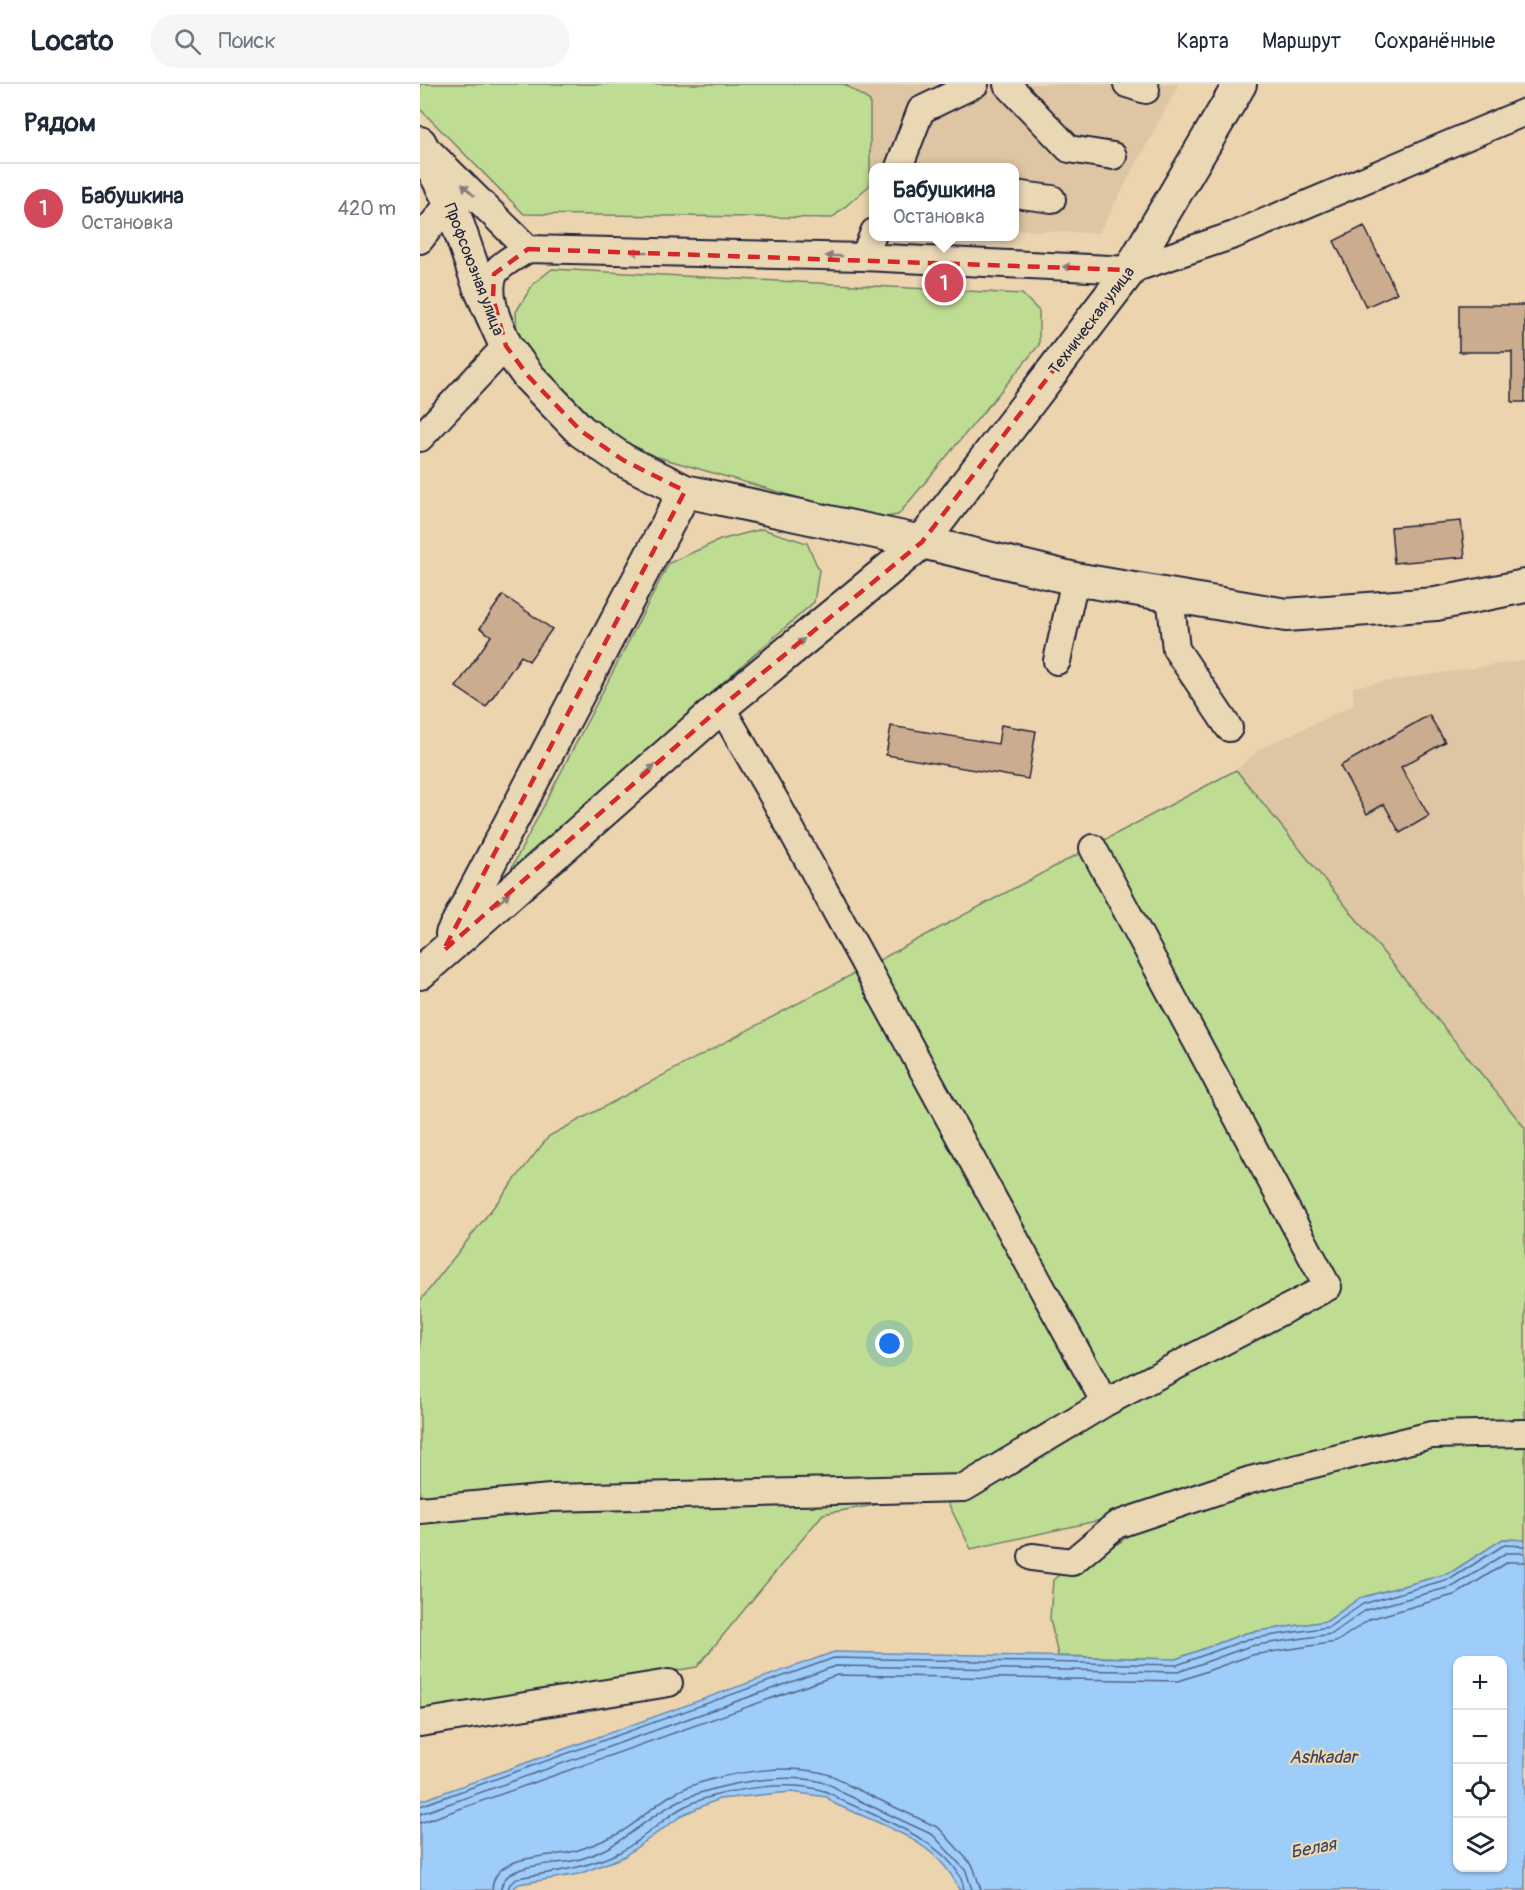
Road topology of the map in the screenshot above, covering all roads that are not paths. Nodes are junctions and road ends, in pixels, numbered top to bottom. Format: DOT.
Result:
graph roads {
  1 [pos="975,84"];
  2 [pos="1007,84"];
  3 [pos="1239,84"];
  4 [pos="1525,112"];
  5 [pos="422,145"];
  6 [pos="1113,156"];
  7 [pos="901,163"];
  8 [pos="1019,195"];
  9 [pos="1052,199"];
  10 [pos="450,202"];
  11 [pos="420,240"];
  12 [pos="870,241"];
  13 [pos="528,249"];
  14 [pos="864,257"];
  15 [pos="1130,270"];
  16 [pos="506,346"];
  17 [pos="420,438"];
  18 [pos="685,492"];
  19 [pos="922,542"];
  20 [pos="1075,579"];
  21 [pos="1525,586"];
  22 [pos="1170,595"];
  23 [pos="1056,661"];
  24 [pos="721,707"];
  25 [pos="1229,728"];
  26 [pos="1093,848"];
  27 [pos="443,951"];
  28 [pos="420,973"];
  29 [pos="1104,1403"];
  30 [pos="1525,1433"];
  31 [pos="420,1510"];
  32 [pos="1032,1557"];
  33 [pos="669,1683"];
  34 [pos="420,1723"];
  1 -- 7 [label="street"];
  2 -- 6 [label="street"];
  3 -- 15 [label="main road, Техническая улица"];
  4 -- 15 [label="street"];
  5 -- 10 [label="main road, Профсоюзная улица"];
  13 -- 5 [label="street, one-way"];
  8 -- 9 [label="street"];
  10 -- 11 [label="street"];
  10 -- 16 [label="main road, Профсоюзная улица"];
  12 -- 14 [label="street"];
  14 -- 13 [label="street, one-way"];
  13 -- 16 [label="street"];
  15 -- 14 [label="street, one-way"];
  15 -- 19 [label="main road, Техническая улица"];
  16 -- 17 [label="street"];
  16 -- 18 [label="main road, Профсоюзная улица"];
  18 -- 19 [label="main road, Профсоюзная улица"];
  18 -- 27 [label="main road"];
  19 -- 20 [label="main road, Профсоюзная улица"];
  24 -- 19 [label="main road, Техническая улица, one-way"];
  20 -- 22 [label="main road, Профсоюзная улица"];
  20 -- 23 [label="street"];
  21 -- 22 [label="main road, Профсоюзная улица"];
  22 -- 25 [label="street"];
  27 -- 24 [label="main road, Техническая улица, one-way"];
  24 -- 29 [label="street"];
  26 -- 29 [label="street"];
  27 -- 28 [label="main road, Техническая улица"];
  29 -- 31 [label="street"];
  30 -- 32 [label="street"];
  33 -- 34 [label="street"];
}
